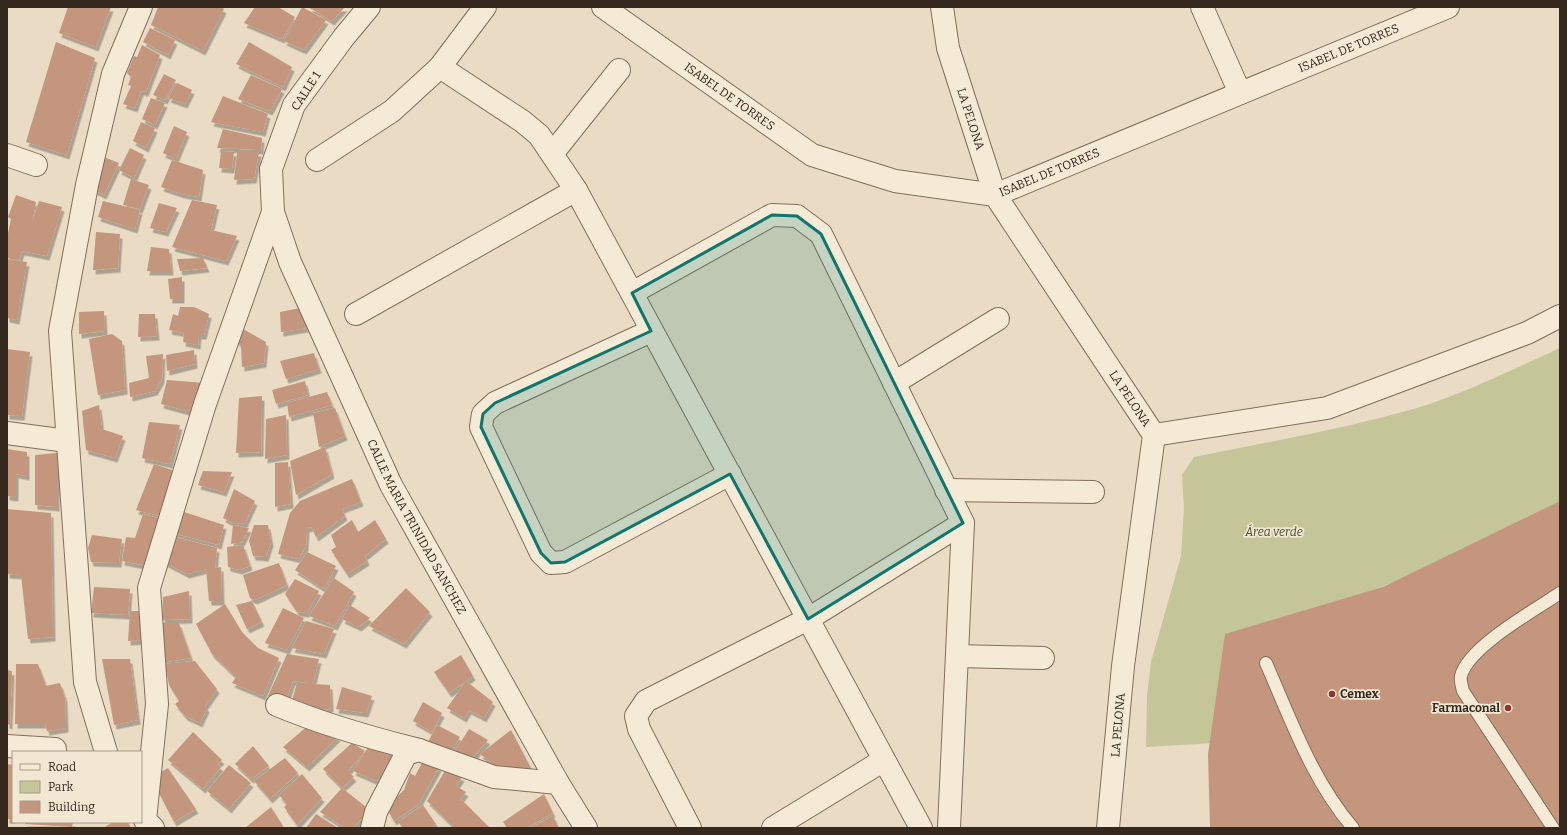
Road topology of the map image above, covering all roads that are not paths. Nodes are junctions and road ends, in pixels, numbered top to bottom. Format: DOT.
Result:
graph roads {
  1 [pos="141,7"];
  2 [pos="369,7"];
  3 [pos="485,7"];
  4 [pos="603,7"];
  5 [pos="942,7"];
  6 [pos="1202,7"];
  7 [pos="1448,7"];
  8 [pos="440,67"];
  9 [pos="619,70"];
  10 [pos="1240,93"];
  11 [pos="552,154"];
  12 [pos="7,155"];
  13 [pos="316,160"];
  14 [pos="36,165"];
  15 [pos="576,190"];
  16 [pos="995,195"];
  17 [pos="273,212"];
  18 [pos="632,293"];
  19 [pos="356,314"];
  20 [pos="1560,316"];
  21 [pos="998,319"];
  22 [pos="651,331"];
  23 [pos="894,383"];
  24 [pos="7,433"];
  25 [pos="1154,435"];
  26 [pos="67,441"];
  27 [pos="730,474"];
  28 [pos="946,490"];
  29 [pos="1093,492"];
  30 [pos="963,523"];
  31 [pos="1560,593"];
  32 [pos="808,619"];
  33 [pos="957,656"];
  34 [pos="1043,658"];
  35 [pos="1266,663"];
  36 [pos="277,704"];
  37 [pos="7,746"];
  38 [pos="55,749"];
  39 [pos="419,750"];
  40 [pos="106,751"];
  41 [pos="884,760"];
  42 [pos="558,783"];
  43 [pos="147,822"];
  44 [pos="372,828"];
  45 [pos="586,828"];
  46 [pos="690,828"];
  47 [pos="773,828"];
  48 [pos="921,828"];
  49 [pos="949,828"];
  50 [pos="1108,828"];
  51 [pos="1353,828"];
  52 [pos="1553,828"];
  1 -- 26 [label="street"];
  2 -- 17 [label="street, CALLE 1"];
  3 -- 8 [label="street"];
  4 -- 16 [label="street, ISABEL DE TORRES"];
  5 -- 16 [label="street, LA PELONA"];
  6 -- 10 [label="street"];
  7 -- 10 [label="street, ISABEL DE TORRES"];
  8 -- 11 [label="street"];
  8 -- 13 [label="street"];
  9 -- 11 [label="street"];
  10 -- 16 [label="street, ISABEL DE TORRES"];
  11 -- 15 [label="street"];
  12 -- 14 [label="street"];
  15 -- 18 [label="street"];
  15 -- 19 [label="street"];
  16 -- 25 [label="street, LA PELONA"];
  17 -- 42 [label="street, CALLE MARIA TRINIDAD SANCHEZ"];
  17 -- 43 [label="street"];
  18 -- 22 [label="street"];
  18 -- 23 [label="street"];
  20 -- 25 [label="street"];
  21 -- 23 [label="street"];
  22 -- 27 [label="street"];
  22 -- 27 [label="street"];
  23 -- 28 [label="street"];
  24 -- 26 [label="street"];
  25 -- 50 [label="street, LA PELONA"];
  26 -- 40 [label="street"];
  27 -- 32 [label="street"];
  28 -- 29 [label="street"];
  28 -- 30 [label="street"];
  30 -- 32 [label="street"];
  30 -- 33 [label="street"];
  31 -- 52 [label="lane"];
  32 -- 41 [label="street"];
  32 -- 46 [label="street"];
  33 -- 34 [label="street"];
  33 -- 49 [label="street"];
  35 -- 51 [label="lane"];
  36 -- 39 [label="street"];
  37 -- 38 [label="street"];
  39 -- 42 [label="street"];
  39 -- 44 [label="street"];
  41 -- 47 [label="street"];
  41 -- 48 [label="street"];
  42 -- 45 [label="street, CALLE MARIA TRINIDAD SANCHEZ"];
}
